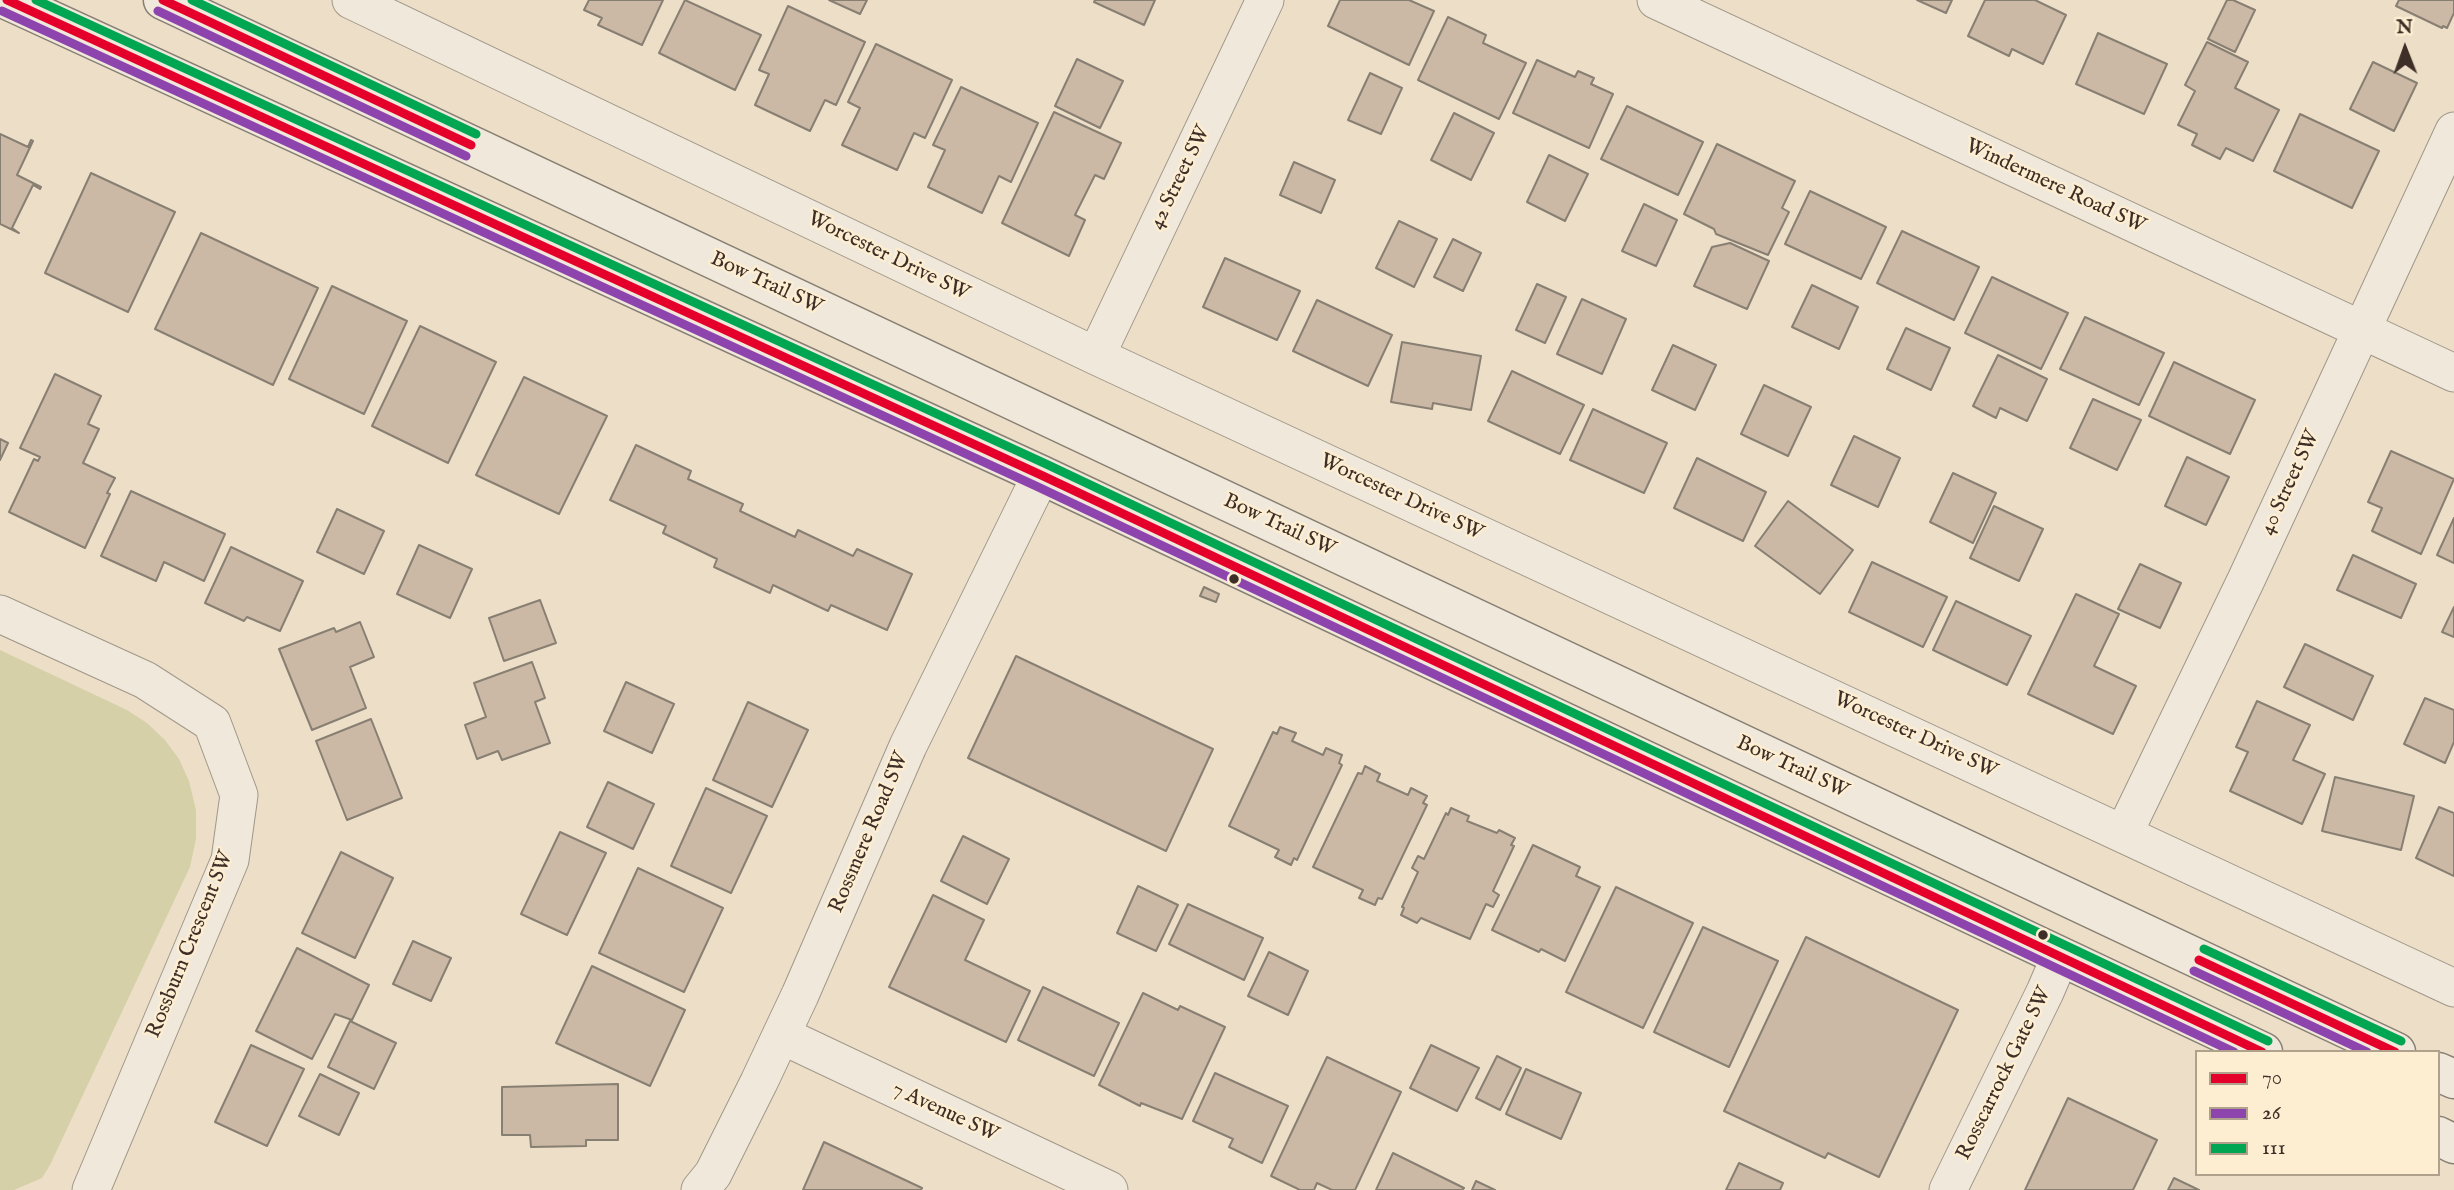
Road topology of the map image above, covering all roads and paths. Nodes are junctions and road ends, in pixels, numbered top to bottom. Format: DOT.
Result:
graph roads {
  1 [pos="7,0"];
  2 [pos="163,0"];
  3 [pos="351,0"];
  4 [pos="1265,0"];
  5 [pos="1656,0"];
  6 [pos="2454,131"];
  7 [pos="2363,331"];
  8 [pos="1096,356"];
  9 [pos="2454,373"];
  10 [pos="1041,475"];
  11 [pos="0,614"];
  12 [pos="2124,833"];
  13 [pos="2060,957"];
  14 [pos="2454,988"];
  15 [pos="781,1035"];
  16 [pos="2259,1050"];
  17 [pos="2392,1050"];
  18 [pos="91,1190"];
  19 [pos="700,1190"];
  20 [pos="1109,1190"];
  21 [pos="1948,1190"];
  1 -- 10 [label="main road"];
  2 -- 17 [label="main road, Bow Trail SW"];
  3 -- 8 [label="street, Worcester Drive SW"];
  4 -- 8 [label="street, 42 Street SW"];
  5 -- 7 [label="street, Windermere Road SW"];
  6 -- 7 [label="street, 40 Street SW"];
  7 -- 9 [label="street, Windermere Road SW"];
  7 -- 12 [label="street, 40 Street SW"];
  8 -- 12 [label="street, Worcester Drive SW"];
  10 -- 13 [label="main road"];
  10 -- 15 [label="street, Rossmere Road SW"];
  11 -- 18 [label="street, Rossburn Crescent SW"];
  12 -- 14 [label="street, Worcester Drive SW"];
  13 -- 16 [label="main road"];
  13 -- 21 [label="street, Rosscarrock Gate SW"];
  15 -- 19 [label="street, Rossmere Road SW"];
  15 -- 20 [label="street, 7 Avenue SW"];
}
